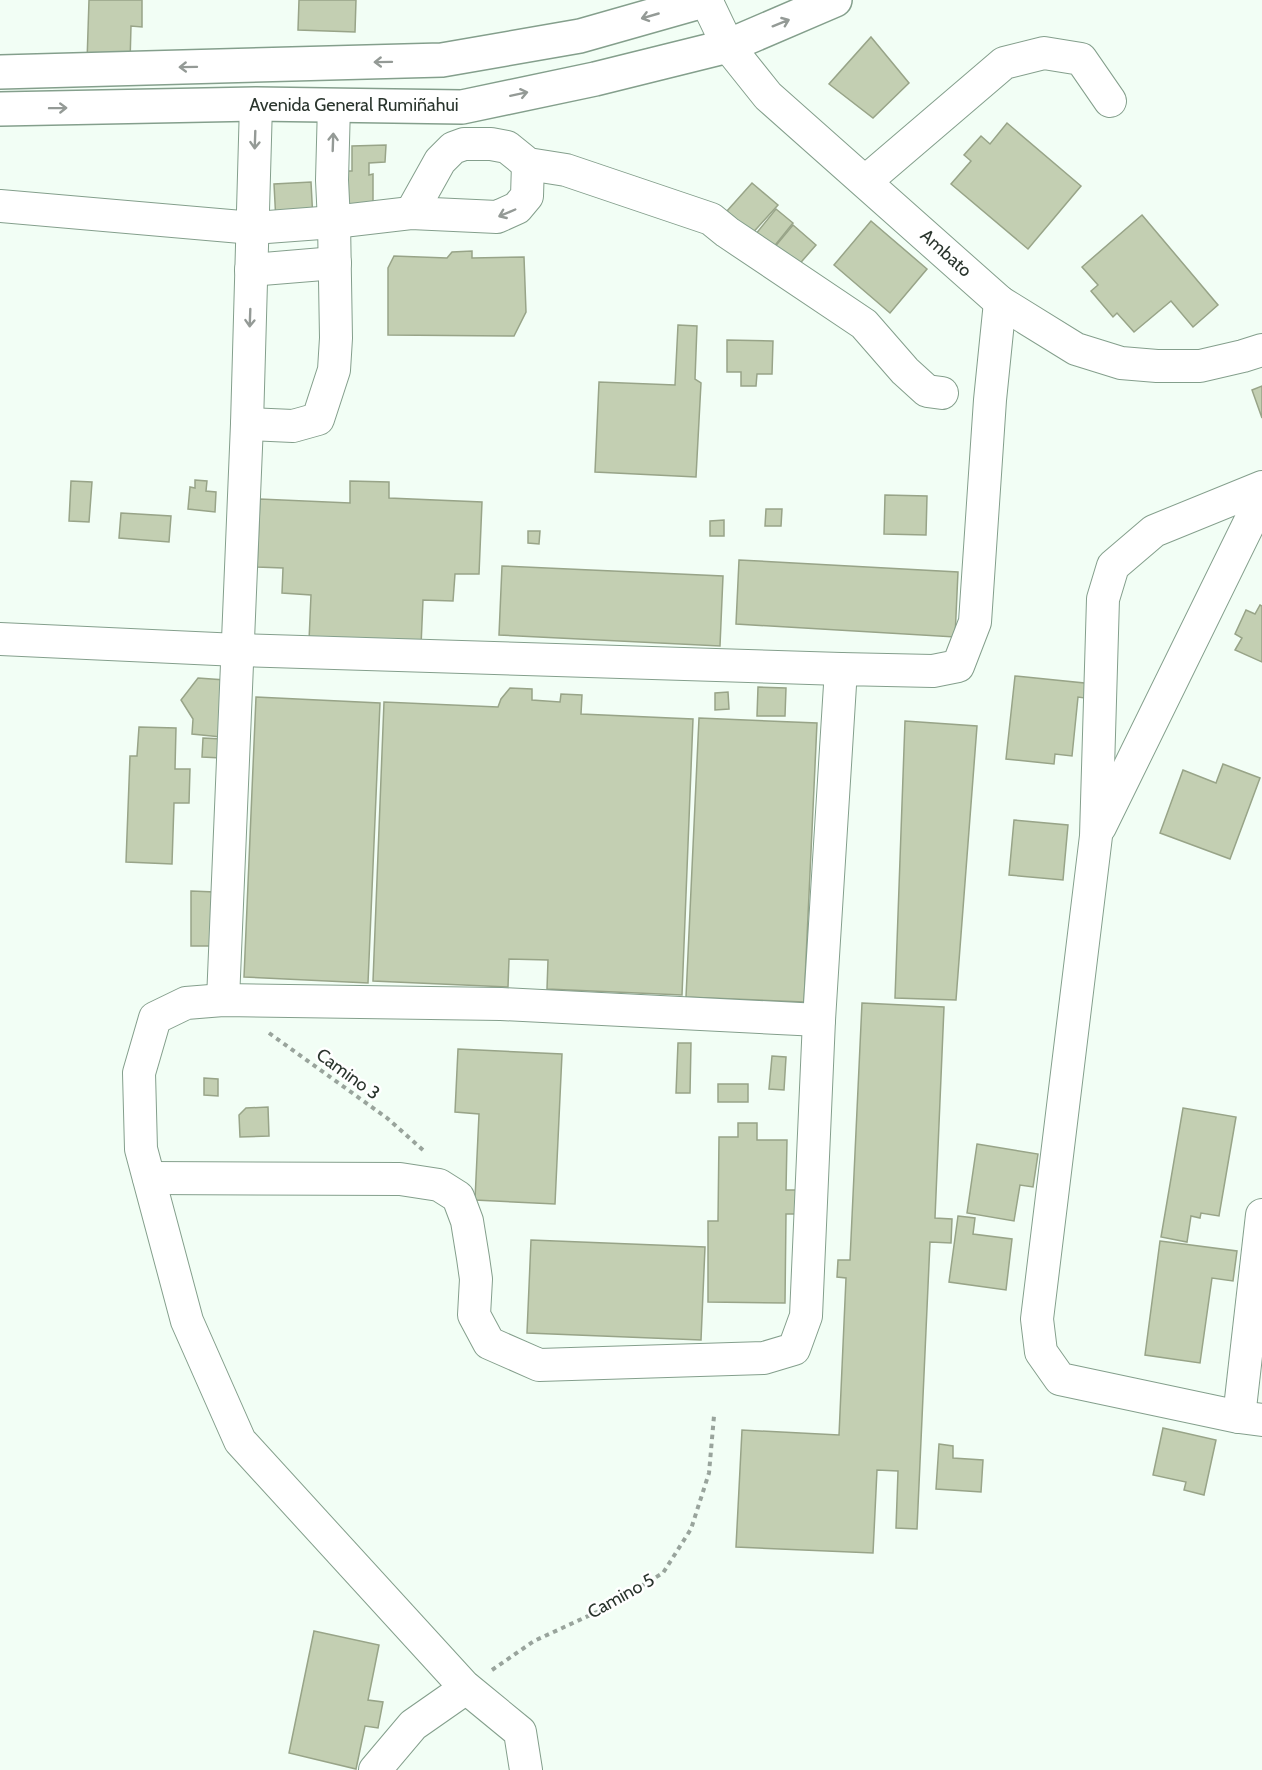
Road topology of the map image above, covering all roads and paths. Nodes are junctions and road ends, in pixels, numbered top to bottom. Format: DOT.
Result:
graph roads {
  1 [pos="706,0"];
  2 [pos="835,0"];
  3 [pos="728,46"];
  4 [pos="0,72"];
  5 [pos="1110,101"];
  6 [pos="256,104"];
  7 [pos="334,105"];
  8 [pos="0,109"];
  9 [pos="528,164"];
  10 [pos="866,181"];
  11 [pos="0,206"];
  12 [pos="411,213"];
  13 [pos="334,222"];
  14 [pos="253,228"];
  15 [pos="335,263"];
  16 [pos="251,270"];
  17 [pos="1000,302"];
  18 [pos="1262,350"];
  19 [pos="942,393"];
  20 [pos="247,424"];
  21 [pos="1262,487"];
  22 [pos="1262,497"];
  23 [pos="0,639"];
  24 [pos="238,650"];
  25 [pos="841,669"];
  26 [pos="1096,836"];
  27 [pos="224,1000"];
  28 [pos="819,1020"];
  29 [pos="149,1178"];
  30 [pos="439,1185"];
  31 [pos="1262,1215"];
  32 [pos="714,1416"];
  33 [pos="1250,1419"];
  34 [pos="465,1687"];
  35 [pos="375,1770"];
  36 [pos="526,1770"];
  1 -- 3 [label="street, Ambato"];
  1 -- 4 [label="highway, one-way"];
  3 -- 2 [label="highway, Avenida General Rumiñahui, one-way"];
  7 -- 3 [label="highway, Avenida General Rumiñahui, one-way"];
  3 -- 10 [label="street, Ambato"];
  5 -- 10 [label="street"];
  6 -- 7 [label="highway, Avenida General Rumiñahui"];
  8 -- 6 [label="highway, Avenida General Rumiñahui, one-way"];
  6 -- 14 [label="street, one-way"];
  13 -- 7 [label="street, one-way"];
  9 -- 12 [label="street, one-way"];
  9 -- 12 [label="street"];
  9 -- 19 [label="street"];
  10 -- 17 [label="street, Ambato"];
  11 -- 14 [label="street"];
  12 -- 13 [label="street"];
  13 -- 14 [label="street"];
  13 -- 15 [label="street"];
  14 -- 16 [label="street"];
  15 -- 16 [label="street"];
  15 -- 20 [label="street"];
  16 -- 20 [label="street, one-way"];
  17 -- 18 [label="street, Ambato"];
  17 -- 25 [label="street"];
  20 -- 24 [label="street"];
  21 -- 26 [label="street"];
  22 -- 26 [label="street"];
  23 -- 24 [label="street"];
  24 -- 25 [label="street"];
  24 -- 27 [label="street"];
  25 -- 28 [label="street"];
  26 -- 33 [label="street"];
  27 -- 28 [label="street"];
  27 -- 29 [label="street"];
  27 -- 30 [label="path, Camino 3"];
  28 -- 30 [label="street"];
  29 -- 30 [label="street"];
  29 -- 34 [label="street"];
  31 -- 33 [label="street"];
  32 -- 34 [label="path, Camino 5"];
  34 -- 35 [label="street"];
  34 -- 36 [label="street"];
}
